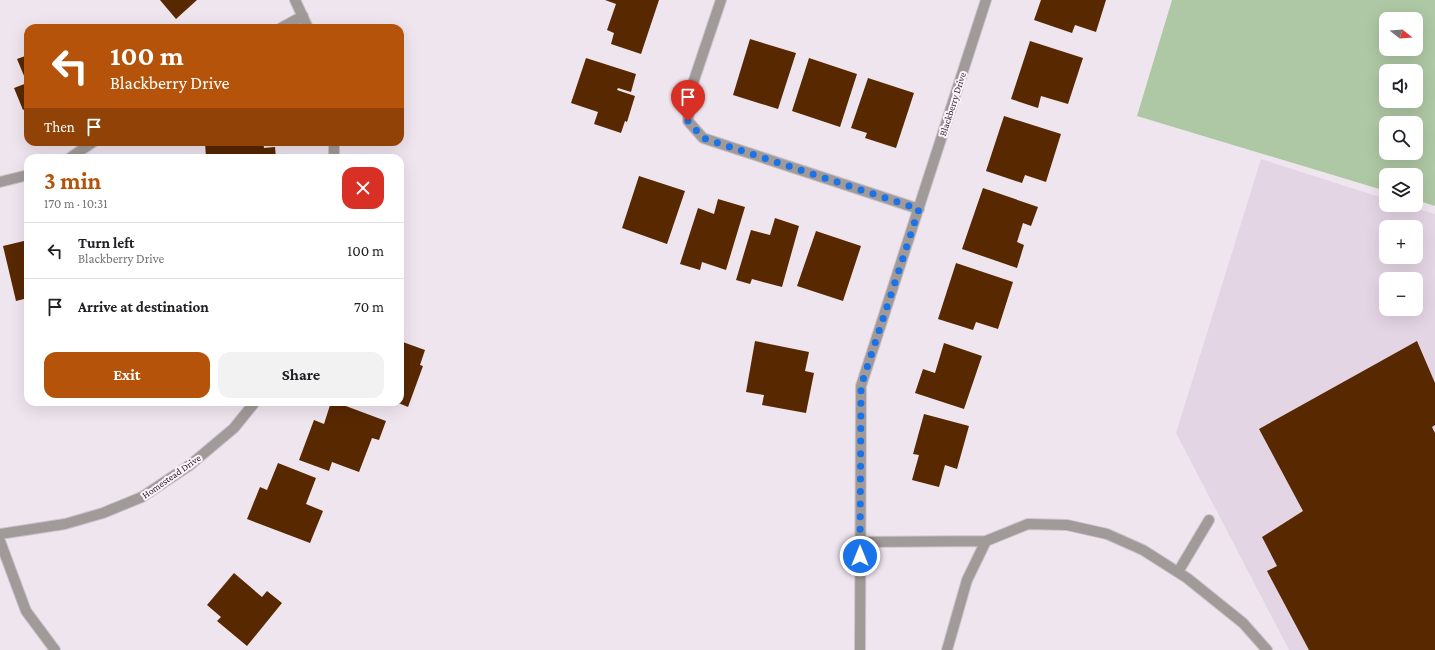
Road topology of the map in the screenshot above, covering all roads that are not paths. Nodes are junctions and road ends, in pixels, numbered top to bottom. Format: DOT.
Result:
graph roads {
  1 [pos="295,0"];
  2 [pos="721,0"];
  3 [pos="986,0"];
  4 [pos="303,16"];
  5 [pos="288,24"];
  6 [pos="306,24"];
  7 [pos="87,146"];
  8 [pos="76,154"];
  9 [pos="24,176"];
  10 [pos="0,182"];
  11 [pos="919,209"];
  12 [pos="252,406"];
  13 [pos="1209,520"];
  14 [pos="0,534"];
  15 [pos="0,541"];
  16 [pos="860,542"];
  17 [pos="986,542"];
  18 [pos="1178,572"];
  19 [pos="55,650"];
  20 [pos="860,650"];
  21 [pos="947,650"];
  22 [pos="1267,650"];
  1 -- 4 [label="street"];
  2 -- 11 [label="street"];
  3 -- 11 [label="street, Blackberry Drive"];
  4 -- 5 [label="street"];
  4 -- 6 [label="street"];
  7 -- 8 [label="street"];
  9 -- 10 [label="street"];
  11 -- 16 [label="street, Blackberry Drive"];
  12 -- 14 [label="street, Homestead Drive"];
  13 -- 18 [label="street"];
  15 -- 19 [label="street"];
  16 -- 17 [label="street"];
  16 -- 20 [label="street, Blackberry Drive"];
  17 -- 18 [label="street"];
  17 -- 21 [label="street"];
  18 -- 22 [label="street"];
}
